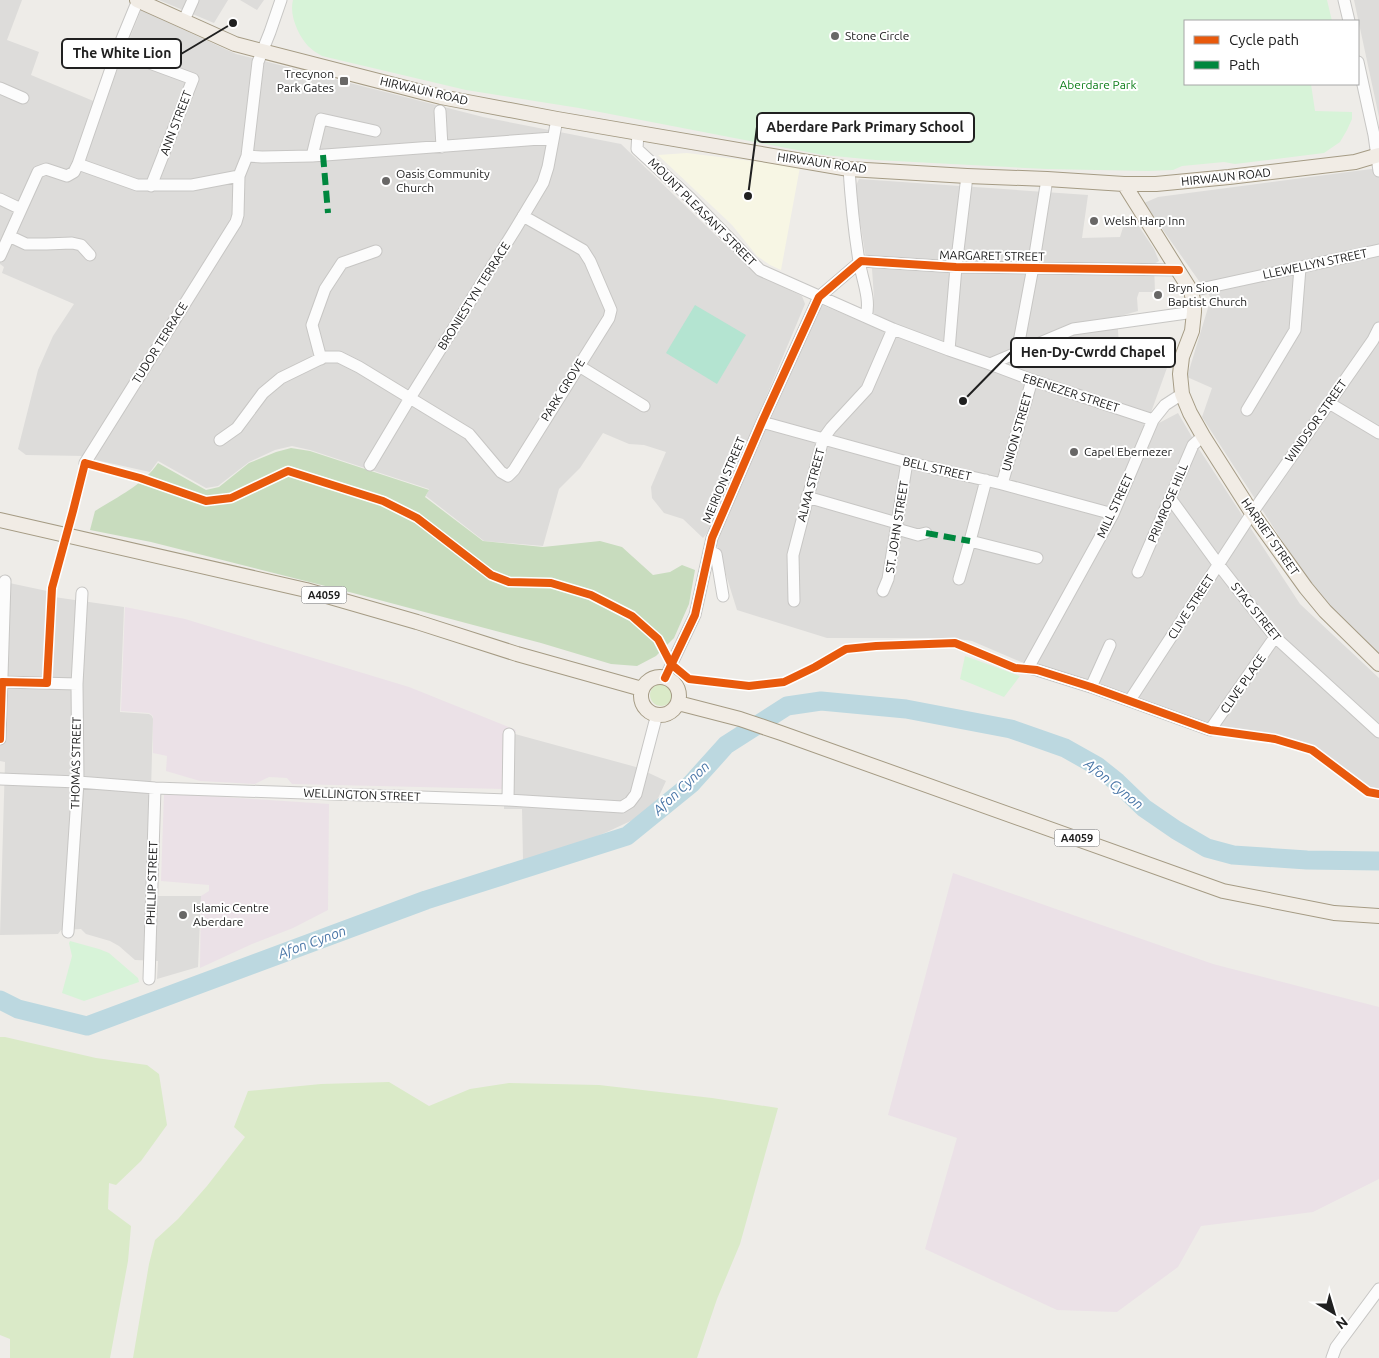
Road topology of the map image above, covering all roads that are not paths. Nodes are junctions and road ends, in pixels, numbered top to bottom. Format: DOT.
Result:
graph roads {
  1 [pos="137,0"];
  2 [pos="194,0"];
  3 [pos="281,0"];
  4 [pos="1344,0"];
  5 [pos="184,20"];
  6 [pos="1349,20"];
  7 [pos="117,51"];
  8 [pos="262,51"];
  9 [pos="1359,67"];
  10 [pos="0,88"];
  11 [pos="23,98"];
  12 [pos="440,111"];
  13 [pos="557,119"];
  14 [pos="375,131"];
  15 [pos="638,132"];
  16 [pos="554,138"];
  17 [pos="442,147"];
  18 [pos="247,156"];
  19 [pos="312,156"];
  20 [pos="1378,156"];
  21 [pos="78,164"];
  22 [pos="849,169"];
  23 [pos="1379,171"];
  24 [pos="239,176"];
  25 [pos="967,176"];
  26 [pos="1047,179"];
  27 [pos="1124,184"];
  28 [pos="151,186"];
  29 [pos="0,199"];
  30 [pos="21,209"];
  31 [pos="523,216"];
  32 [pos="9,236"];
  33 [pos="1379,250"];
  34 [pos="376,251"];
  35 [pos="90,255"];
  36 [pos="0,256"];
  37 [pos="859,263"];
  38 [pos="956,267"];
  39 [pos="1033,268"];
  40 [pos="1300,268"];
  41 [pos="1179,270"];
  42 [pos="1191,291"];
  43 [pos="819,297"];
  44 [pos="1194,312"];
  45 [pos="866,317"];
  46 [pos="1379,328"];
  47 [pos="893,329"];
  48 [pos="949,350"];
  49 [pos="1022,351"];
  50 [pos="321,359"];
  51 [pos="990,364"];
  52 [pos="579,366"];
  53 [pos="1032,380"];
  54 [pos="1182,394"];
  55 [pos="410,398"];
  56 [pos="1329,403"];
  57 [pos="644,406"];
  58 [pos="1247,410"];
  59 [pos="1153,420"];
  60 [pos="762,422"];
  61 [pos="1379,433"];
  62 [pos="1203,436"];
  63 [pos="823,439"];
  64 [pos="220,440"];
  65 [pos="907,462"];
  66 [pos="85,463"];
  67 [pos="370,465"];
  68 [pos="986,480"];
  69 [pos="1002,484"];
  70 [pos="807,497"];
  71 [pos="1170,498"];
  72 [pos="1252,513"];
  73 [pos="1113,514"];
  74 [pos="0,520"];
  75 [pos="897,526"];
  76 [pos="926,533"];
  77 [pos="970,541"];
  78 [pos="709,551"];
  79 [pos="1037,558"];
  80 [pos="1218,564"];
  81 [pos="1138,572"];
  82 [pos="959,579"];
  83 [pos="5,581"];
  84 [pos="884,591"];
  85 [pos="82,593"];
  86 [pos="723,596"];
  87 [pos="794,601"];
  88 [pos="1275,637"];
  89 [pos="1110,645"];
  90 [pos="1379,664"];
  91 [pos="665,678"];
  92 [pos="2,682"];
  93 [pos="77,684"];
  94 [pos="1091,687"];
  95 [pos="642,689"];
  96 [pos="1130,700"];
  97 [pos="678,703"];
  98 [pos="657,714"];
  99 [pos="1379,732"];
  100 [pos="510,734"];
  101 [pos="0,739"];
  102 [pos="0,779"];
  103 [pos="78,782"];
  104 [pos="155,788"];
  105 [pos="508,800"];
  106 [pos="1379,916"];
  107 [pos="68,932"];
  108 [pos="149,979"];
  109 [pos="1379,1289"];
  110 [pos="1332,1358"];
  1 -- 5 [label="main road, HIRWAUN ROAD"];
  1 -- 7 [label="street"];
  2 -- 5 [label="street"];
  3 -- 8 [label="street"];
  4 -- 6 [label="street"];
  5 -- 8 [label="main road, HIRWAUN ROAD"];
  7 -- 21 [label="street"];
  7 -- 28 [label="street, ANN STREET"];
  8 -- 13 [label="main road, HIRWAUN ROAD"];
  8 -- 18 [label="street"];
  9 -- 20 [label="street"];
  10 -- 11 [label="street"];
  12 -- 17 [label="street"];
  13 -- 15 [label="main road, HIRWAUN ROAD"];
  13 -- 16 [label="street, BRONIESTYN TERRACE"];
  14 -- 19 [label="street"];
  15 -- 22 [label="main road, HIRWAUN ROAD"];
  15 -- 43 [label="street, MOUNT PLEASANT STREET"];
  16 -- 17 [label="street"];
  16 -- 31 [label="street, BRONIESTYN TERRACE"];
  17 -- 19 [label="street"];
  18 -- 19 [label="street"];
  18 -- 24 [label="street"];
  20 -- 23 [label="street"];
  20 -- 27 [label="main road, HIRWAUN ROAD"];
  21 -- 28 [label="street"];
  21 -- 30 [label="street"];
  22 -- 25 [label="main road, HIRWAUN ROAD"];
  22 -- 37 [label="street"];
  24 -- 28 [label="street"];
  24 -- 66 [label="street, TUDOR TERRACE"];
  25 -- 26 [label="main road, HIRWAUN ROAD"];
  25 -- 38 [label="street"];
  26 -- 27 [label="main road, HIRWAUN ROAD"];
  26 -- 39 [label="street"];
  27 -- 41 [label="main road"];
  29 -- 30 [label="street"];
  30 -- 32 [label="street"];
  31 -- 52 [label="street, PARK GROVE"];
  31 -- 55 [label="street, BRONIESTYN TERRACE"];
  32 -- 35 [label="street"];
  32 -- 36 [label="street"];
  33 -- 40 [label="street, LLEWELLYN STREET"];
  34 -- 50 [label="street"];
  37 -- 38 [label="street, MARGARET STREET"];
  37 -- 43 [label="street"];
  37 -- 45 [label="street"];
  38 -- 39 [label="street, MARGARET STREET"];
  38 -- 48 [label="street"];
  39 -- 41 [label="street, MARGARET STREET"];
  39 -- 49 [label="street"];
  40 -- 42 [label="street, LLEWELLYN STREET"];
  40 -- 58 [label="street"];
  41 -- 42 [label="main road"];
  42 -- 44 [label="main road"];
  43 -- 45 [label="street, MOUNT PLEASANT STREET"];
  43 -- 60 [label="street, MEIRION STREET"];
  44 -- 49 [label="street"];
  44 -- 54 [label="main road"];
  45 -- 47 [label="street, MOUNT PLEASANT STREET"];
  46 -- 56 [label="street, WINDSOR STREET"];
  47 -- 48 [label="street, MOUNT PLEASANT STREET"];
  47 -- 63 [label="street, ALMA STREET"];
  48 -- 51 [label="street, MOUNT PLEASANT STREET"];
  49 -- 51 [label="street"];
  50 -- 55 [label="street"];
  50 -- 64 [label="street"];
  51 -- 53 [label="street, EBENEZER STREET"];
  52 -- 55 [label="street, PARK GROVE"];
  52 -- 57 [label="street"];
  53 -- 59 [label="street, EBENEZER STREET"];
  53 -- 69 [label="street, UNION STREET"];
  54 -- 59 [label="street, MILL STREET"];
  54 -- 62 [label="main road, HARRIET STREET"];
  55 -- 67 [label="street, BRONIESTYN TERRACE"];
  56 -- 61 [label="street"];
  56 -- 72 [label="street, WINDSOR STREET"];
  59 -- 73 [label="street, MILL STREET"];
  60 -- 63 [label="street, BELL STREET"];
  60 -- 78 [label="street, MEIRION STREET"];
  62 -- 71 [label="street, PRIMROSE HILL"];
  62 -- 72 [label="main road, HARRIET STREET"];
  63 -- 65 [label="street, BELL STREET"];
  63 -- 70 [label="street, ALMA STREET"];
  65 -- 68 [label="street, BELL STREET"];
  65 -- 75 [label="street, ST. JOHN STREET"];
  68 -- 69 [label="street, BELL STREET"];
  68 -- 77 [label="street"];
  69 -- 73 [label="street, BELL STREET"];
  70 -- 75 [label="street"];
  70 -- 87 [label="street, ALMA STREET"];
  71 -- 80 [label="street, STAG STREET"];
  71 -- 81 [label="street, PRIMROSE HILL"];
  72 -- 80 [label="street, CLIVE STREET"];
  72 -- 90 [label="main road, HARRIET STREET"];
  73 -- 94 [label="street, MILL STREET"];
  74 -- 95 [label="main road, A4059"];
  75 -- 76 [label="street"];
  75 -- 84 [label="street, ST. JOHN STREET"];
  77 -- 79 [label="street"];
  77 -- 82 [label="street"];
  78 -- 86 [label="street"];
  78 -- 91 [label="street, MEIRION STREET"];
  80 -- 88 [label="street, STAG STREET"];
  80 -- 96 [label="street, CLIVE STREET"];
  83 -- 92 [label="street"];
  85 -- 93 [label="street, THOMAS STREET"];
  88 -- 96 [label="street, CLIVE PLACE"];
  88 -- 99 [label="street, STAG STREET"];
  89 -- 94 [label="street"];
  91 -- 95 [label="main road"];
  91 -- 97 [label="main road"];
  92 -- 93 [label="street"];
  92 -- 101 [label="street"];
  93 -- 103 [label="street, THOMAS STREET"];
  94 -- 96 [label="street"];
  95 -- 98 [label="main road"];
  97 -- 98 [label="main road"];
  97 -- 106 [label="main road, A4059"];
  98 -- 105 [label="street, WELLINGTON STREET"];
  100 -- 105 [label="street"];
  102 -- 103 [label="street, WELLINGTON STREET"];
  103 -- 104 [label="street, WELLINGTON STREET"];
  103 -- 107 [label="street, THOMAS STREET"];
  104 -- 105 [label="street, WELLINGTON STREET"];
  104 -- 108 [label="street, PHILLIP STREET"];
  109 -- 110 [label="street"];
}
